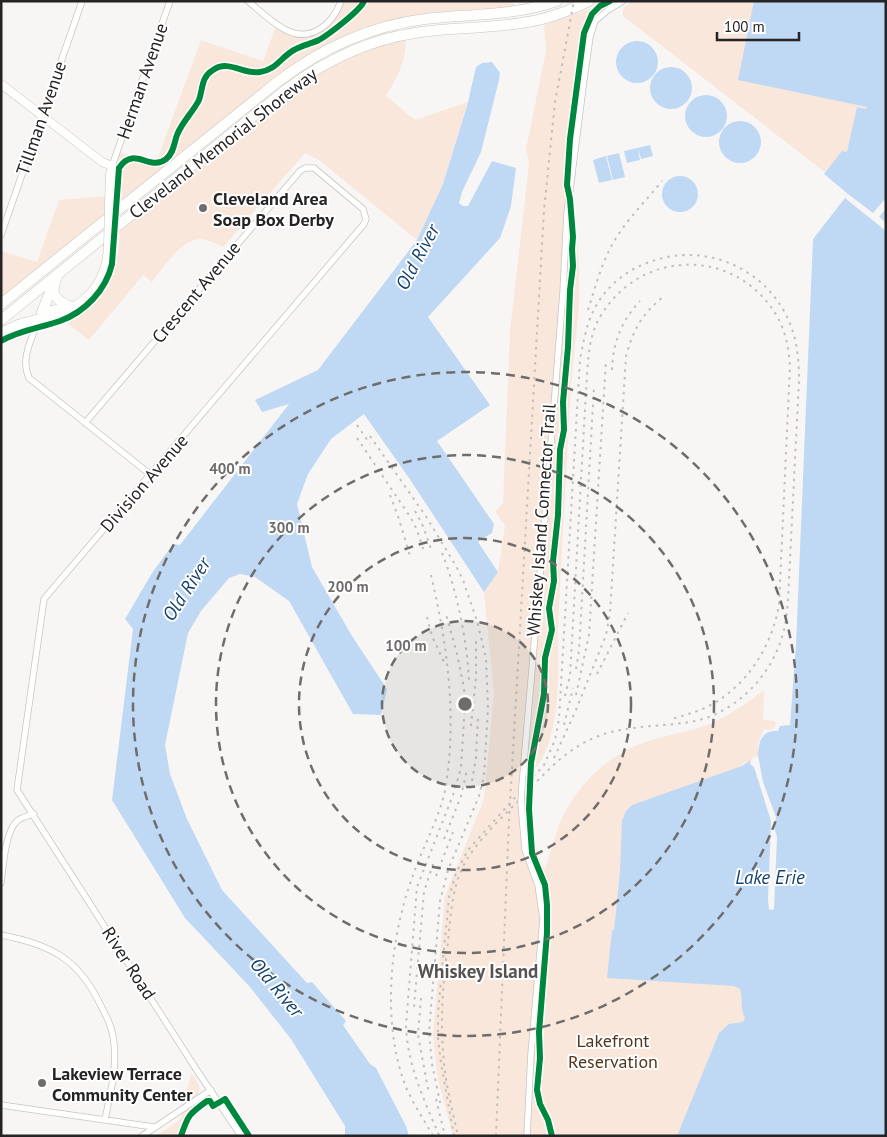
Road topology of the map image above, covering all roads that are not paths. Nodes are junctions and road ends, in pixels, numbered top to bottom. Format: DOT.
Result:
graph roads {
  1 [pos="82,1"];
  2 [pos="170,1"];
  3 [pos="248,1"];
  4 [pos="341,1"];
  5 [pos="557,1"];
  6 [pos="589,1"];
  7 [pos="623,1"];
  8 [pos="255,4"];
  9 [pos="1,84"];
  10 [pos="42,115"];
  11 [pos="112,166"];
  12 [pos="311,167"];
  13 [pos="1,235"];
  14 [pos="63,254"];
  15 [pos="58,273"];
  16 [pos="52,287"];
  17 [pos="1,296"];
  18 [pos="80,302"];
  19 [pos="1,304"];
  20 [pos="69,306"];
  21 [pos="40,316"];
  22 [pos="1,320"];
  23 [pos="1,333"];
  24 [pos="85,423"];
  25 [pos="151,475"];
  26 [pos="17,790"];
  27 [pos="34,814"];
  28 [pos="1,883"];
  29 [pos="1,935"];
  30 [pos="211,1090"];
  31 [pos="1,1105"];
  32 [pos="105,1119"];
  33 [pos="154,1127"];
  34 [pos="142,1136"];
  35 [pos="241,1136"];
  36 [pos="527,1136"];
  1 -- 10 [label="street, Tillman Avenue"];
  2 -- 11 [label="street, Herman Avenue"];
  3 -- 8 [label="street"];
  4 -- 8 [label="street"];
  5 -- 14 [label="highway, Cleveland Memorial Shoreway"];
  6 -- 15 [label="highway, Cleveland Memorial Shoreway"];
  7 -- 36 [label="street, bridge"];
  9 -- 10 [label="street"];
  10 -- 11 [label="street"];
  10 -- 13 [label="street, Tillman Avenue"];
  11 -- 18 [label="street, Herman Avenue, bridge"];
  12 -- 24 [label="street, Crescent Avenue"];
  12 -- 25 [label="street, Division Avenue"];
  14 -- 17 [label="highway"];
  14 -- 19 [label="highway, Cleveland Memorial Shoreway"];
  15 -- 16 [label="highway"];
  15 -- 22 [label="highway, Cleveland Memorial Shoreway"];
  16 -- 20 [label="highway"];
  16 -- 21 [label="highway"];
  18 -- 20 [label="street, Herman Avenue"];
  18 -- 21 [label="street, Herman Avenue"];
  20 -- 21 [label="street, Herman Avenue"];
  21 -- 23 [label="highway"];
  21 -- 24 [label="street"];
  24 -- 25 [label="street"];
  25 -- 26 [label="street, Division Avenue"];
  26 -- 27 [label="street, River Road"];
  27 -- 28 [label="street"];
  27 -- 30 [label="street, River Road"];
  29 -- 32 [label="street"];
  30 -- 33 [label="street"];
  30 -- 35 [label="street, River Road"];
  31 -- 32 [label="street"];
  32 -- 33 [label="street"];
  33 -- 34 [label="street"];
}
